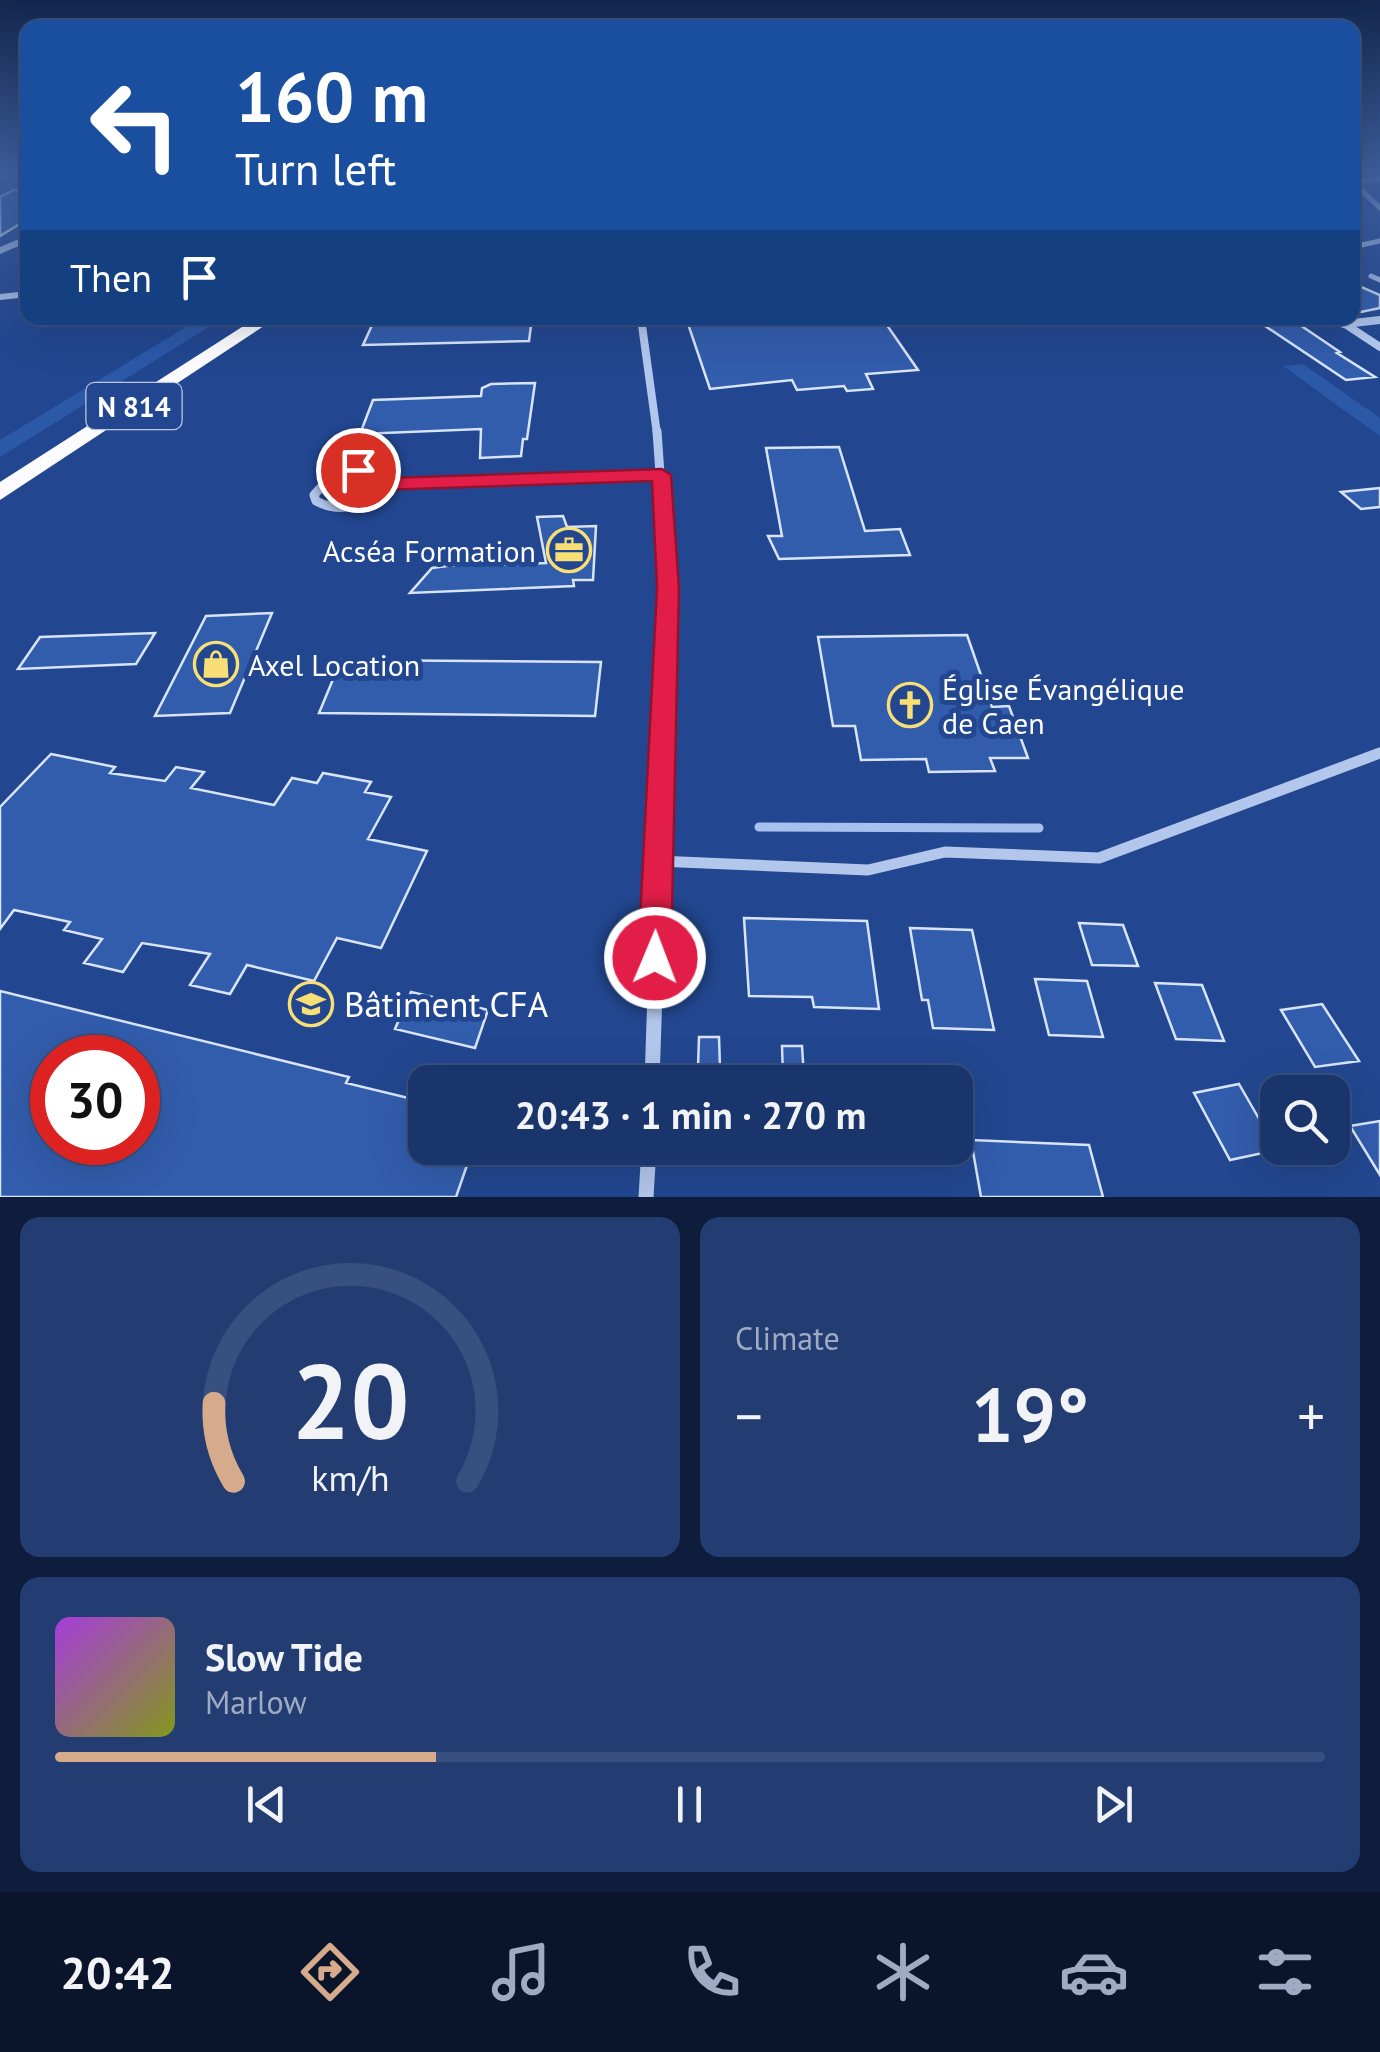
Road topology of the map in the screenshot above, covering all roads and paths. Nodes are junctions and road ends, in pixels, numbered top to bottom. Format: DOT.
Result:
graph roads {
  1 [pos="1372,276"];
  2 [pos="1380,280"];
  3 [pos="232,325"];
  4 [pos="256,325"];
  5 [pos="642,325"];
  6 [pos="1345,325"];
  7 [pos="1380,348"];
  8 [pos="0,472"];
  9 [pos="662,475"];
  10 [pos="381,484"];
  11 [pos="0,493"];
  12 [pos="1380,754"];
  13 [pos="658,861"];
  14 [pos="652,1065"];
  15 [pos="647,1165"];
  16 [pos="646,1197"];
  1 -- 2 [label="street"];
  3 -- 8 [label="highway, N 814"];
  4 -- 11 [label="highway, N 814"];
  5 -- 9 [label="street"];
  6 -- 7 [label="street"];
  9 -- 10 [label="street"];
  9 -- 13 [label="street"];
  10 -- 10 [label="street"];
  12 -- 13 [label="street"];
  13 -- 14 [label="street"];
  15 -- 16 [label="street"];
}
